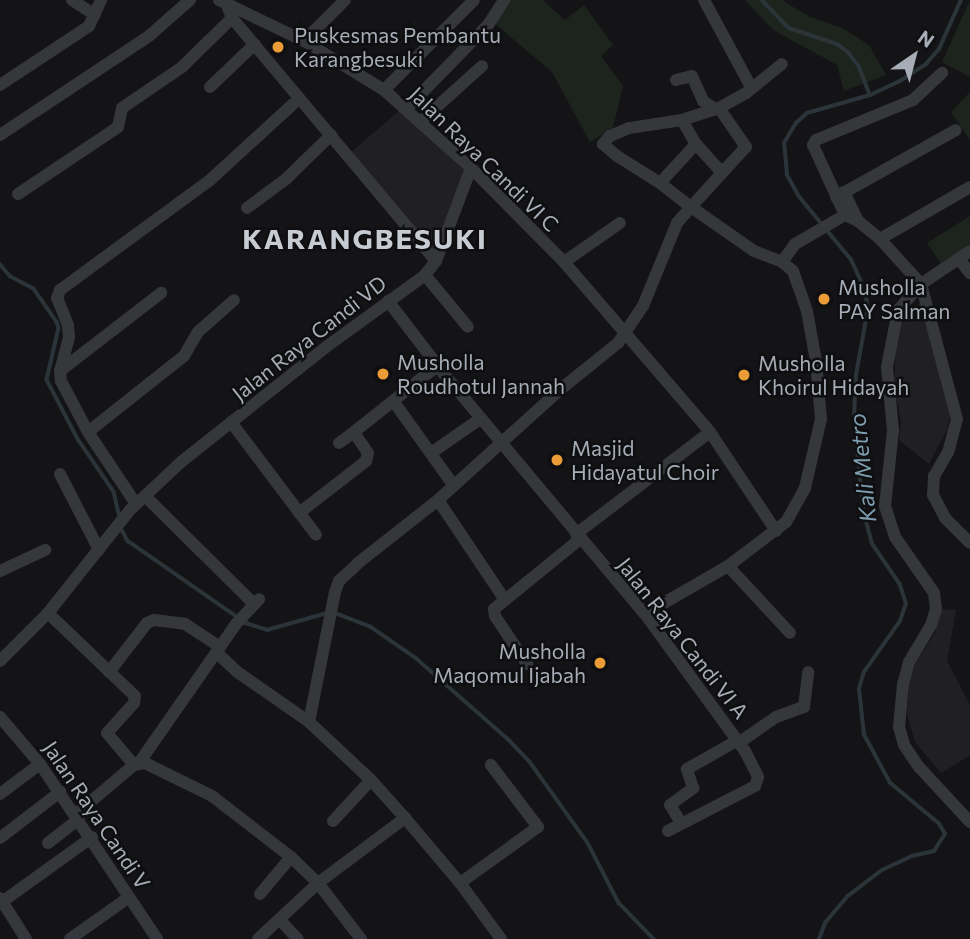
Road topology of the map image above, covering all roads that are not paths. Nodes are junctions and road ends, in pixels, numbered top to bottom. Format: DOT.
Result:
graph roads {
  1 [pos="72,0"];
  2 [pos="102,0"];
  3 [pos="190,0"];
  4 [pos="345,0"];
  5 [pos="474,0"];
  6 [pos="504,0"];
  7 [pos="704,0"];
  8 [pos="223,2"];
  9 [pos="95,15"];
  10 [pos="232,18"];
  11 [pos="304,41"];
  12 [pos="255,44"];
  13 [pos="782,64"];
  14 [pos="482,66"];
  15 [pos="942,73"];
  16 [pos="676,80"];
  17 [pos="0,85"];
  18 [pos="209,87"];
  19 [pos="751,87"];
  20 [pos="384,90"];
  21 [pos="293,104"];
  22 [pos="717,108"];
  23 [pos="406,109"];
  24 [pos="682,120"];
  25 [pos="421,121"];
  26 [pos="956,130"];
  27 [pos="0,135"];
  28 [pos="331,135"];
  29 [pos="696,144"];
  30 [pos="471,168"];
  31 [pos="722,173"];
  32 [pos="660,183"];
  33 [pos="970,187"];
  34 [pos="18,194"];
  35 [pos="840,194"];
  36 [pos="691,207"];
  37 [pos="247,208"];
  38 [pos="842,216"];
  39 [pos="858,221"];
  40 [pos="620,223"];
  41 [pos="880,239"];
  42 [pos="964,255"];
  43 [pos="436,261"];
  44 [pos="564,262"];
  45 [pos="782,262"];
  46 [pos="970,273"];
  47 [pos="425,275"];
  48 [pos="921,284"];
  49 [pos="161,293"];
  50 [pos="234,300"];
  51 [pos="388,300"];
  52 [pos="468,327"];
  53 [pos="624,335"];
  54 [pos="437,366"];
  55 [pos="60,371"];
  56 [pos="394,402"];
  57 [pos="480,419"];
  58 [pos="231,422"];
  59 [pos="88,432"];
  60 [pos="354,432"];
  61 [pos="710,432"];
  62 [pos="339,443"];
  63 [pos="501,444"];
  64 [pos="431,453"];
  65 [pos="60,474"];
  66 [pos="454,486"];
  67 [pos="438,500"];
  68 [pos="137,503"];
  69 [pos="299,513"];
  70 [pos="776,531"];
  71 [pos="316,535"];
  72 [pos="578,536"];
  73 [pos="970,543"];
  74 [pos="45,550"];
  75 [pos="99,550"];
  76 [pos="728,566"];
  77 [pos="0,571"];
  78 [pos="505,600"];
  79 [pos="48,613"];
  80 [pos="645,614"];
  81 [pos="790,633"];
  82 [pos="219,650"];
  83 [pos="0,661"];
  84 [pos="527,664"];
  85 [pos="110,672"];
  86 [pos="808,672"];
  87 [pos="0,717"];
  88 [pos="309,722"];
  89 [pos="739,741"];
  90 [pos="40,764"];
  91 [pos="137,764"];
  92 [pos="491,765"];
  93 [pos="371,780"];
  94 [pos="60,792"];
  95 [pos="0,794"];
  96 [pos="77,817"];
  97 [pos="405,818"];
  98 [pos="333,821"];
  99 [pos="970,822"];
  100 [pos="681,823"];
  101 [pos="667,831"];
  102 [pos="92,837"];
  103 [pos="0,838"];
  104 [pos="48,843"];
  105 [pos="291,857"];
  106 [pos="318,883"];
  107 [pos="460,883"];
  108 [pos="260,894"];
  109 [pos="130,897"];
  110 [pos="1,900"];
  111 [pos="280,920"];
  112 [pos="26,939"];
  113 [pos="70,939"];
  114 [pos="157,939"];
  115 [pos="258,939"];
  116 [pos="298,939"];
  117 [pos="361,939"];
  118 [pos="500,939"];
  1 -- 9 [label="street"];
  2 -- 9 [label="street"];
  3 -- 27 [label="street"];
  4 -- 11 [label="street"];
  5 -- 20 [label="street"];
  6 -- 23 [label="street"];
  7 -- 19 [label="street"];
  8 -- 10 [label="street"];
  8 -- 11 [label="street, Jalan Raya Candi VI C"];
  9 -- 17 [label="street"];
  10 -- 12 [label="street"];
  10 -- 34 [label="street"];
  11 -- 20 [label="street, Jalan Raya Candi VI C"];
  12 -- 18 [label="street"];
  12 -- 28 [label="street"];
  13 -- 19 [label="street"];
  14 -- 25 [label="street"];
  15 -- 35 [label="street"];
  16 -- 22 [label="street"];
  19 -- 22 [label="street"];
  20 -- 23 [label="street, Jalan Raya Candi VI C"];
  21 -- 55 [label="street"];
  22 -- 24 [label="street"];
  22 -- 31 [label="street"];
  23 -- 25 [label="street, Jalan Raya Candi VI C"];
  24 -- 29 [label="street"];
  24 -- 32 [label="street"];
  25 -- 30 [label="street, Jalan Raya Candi VI C"];
  26 -- 35 [label="street"];
  28 -- 37 [label="street"];
  28 -- 43 [label="street"];
  29 -- 31 [label="street"];
  29 -- 32 [label="street"];
  30 -- 43 [label="street, Jalan Raya Candi VD"];
  30 -- 44 [label="street, Jalan Raya Candi VI C"];
  31 -- 36 [label="street"];
  32 -- 36 [label="street"];
  33 -- 41 [label="street"];
  35 -- 38 [label="street"];
  35 -- 39 [label="street"];
  36 -- 45 [label="street"];
  36 -- 53 [label="street"];
  38 -- 39 [label="street"];
  38 -- 45 [label="street"];
  39 -- 41 [label="street"];
  40 -- 44 [label="street"];
  41 -- 48 [label="street"];
  42 -- 46 [label="street"];
  42 -- 48 [label="street"];
  43 -- 47 [label="street, Jalan Raya Candi VD"];
  44 -- 53 [label="street, Jalan Raya Candi VI C"];
  45 -- 70 [label="street"];
  47 -- 51 [label="street, Jalan Raya Candi VD"];
  47 -- 52 [label="street"];
  48 -- 73 [label="street"];
  48 -- 99 [label="street"];
  49 -- 55 [label="street"];
  50 -- 59 [label="street"];
  51 -- 54 [label="street, Jalan Raya Candi VI A"];
  51 -- 58 [label="street, Jalan Raya Candi VD"];
  53 -- 61 [label="street, Jalan Raya Candi VI C"];
  53 -- 63 [label="street"];
  54 -- 56 [label="street"];
  54 -- 57 [label="street, Jalan Raya Candi VI A"];
  55 -- 59 [label="street"];
  56 -- 60 [label="street"];
  56 -- 64 [label="street"];
  57 -- 63 [label="street, Jalan Raya Candi VI A"];
  57 -- 64 [label="street"];
  58 -- 68 [label="street, Jalan Raya Candi VD"];
  58 -- 69 [label="street"];
  59 -- 68 [label="street"];
  60 -- 62 [label="street"];
  60 -- 69 [label="street"];
  61 -- 70 [label="street, Jalan Raya Candi VI C"];
  61 -- 72 [label="street"];
  63 -- 66 [label="street"];
  63 -- 72 [label="street, Jalan Raya Candi VI A"];
  64 -- 66 [label="street"];
  65 -- 75 [label="street"];
  66 -- 67 [label="street"];
  67 -- 78 [label="street"];
  67 -- 88 [label="street"];
  68 -- 75 [label="street, Jalan Raya Candi VD"];
  68 -- 82 [label="street"];
  69 -- 71 [label="street"];
  70 -- 76 [label="street"];
  72 -- 78 [label="street"];
  72 -- 80 [label="street, Jalan Raya Candi VI A"];
  74 -- 77 [label="street"];
  75 -- 79 [label="street, Jalan Raya Candi VD"];
  76 -- 80 [label="street"];
  76 -- 81 [label="street"];
  78 -- 84 [label="street"];
  79 -- 83 [label="street, Jalan Raya Candi VD"];
  79 -- 85 [label="street"];
  80 -- 89 [label="street, Jalan Raya Candi VI A"];
  82 -- 85 [label="street"];
  82 -- 88 [label="street"];
  82 -- 91 [label="street"];
  85 -- 91 [label="street"];
  86 -- 89 [label="street"];
  87 -- 90 [label="street, Jalan Raya Candi V"];
  88 -- 93 [label="street"];
  89 -- 100 [label="street"];
  89 -- 100 [label="street, Jalan Raya Candi VI A"];
  90 -- 94 [label="street, Jalan Raya Candi V"];
  90 -- 95 [label="street"];
  91 -- 96 [label="street"];
  91 -- 105 [label="street"];
  92 -- 107 [label="street"];
  93 -- 97 [label="street"];
  93 -- 98 [label="street"];
  94 -- 96 [label="street, Jalan Raya Candi V"];
  94 -- 103 [label="street"];
  96 -- 102 [label="street, Jalan Raya Candi V"];
  96 -- 104 [label="street"];
  97 -- 106 [label="street"];
  97 -- 107 [label="street"];
  100 -- 101 [label="street, Jalan Raya Candi VI A"];
  102 -- 109 [label="street, Jalan Raya Candi V"];
  102 -- 110 [label="street"];
  105 -- 106 [label="street"];
  105 -- 108 [label="street"];
  106 -- 111 [label="street"];
  106 -- 117 [label="street"];
  107 -- 118 [label="street"];
  109 -- 113 [label="street"];
  109 -- 114 [label="street, Jalan Raya Candi V"];
  110 -- 112 [label="street"];
  111 -- 115 [label="street"];
  111 -- 116 [label="street"];
}
